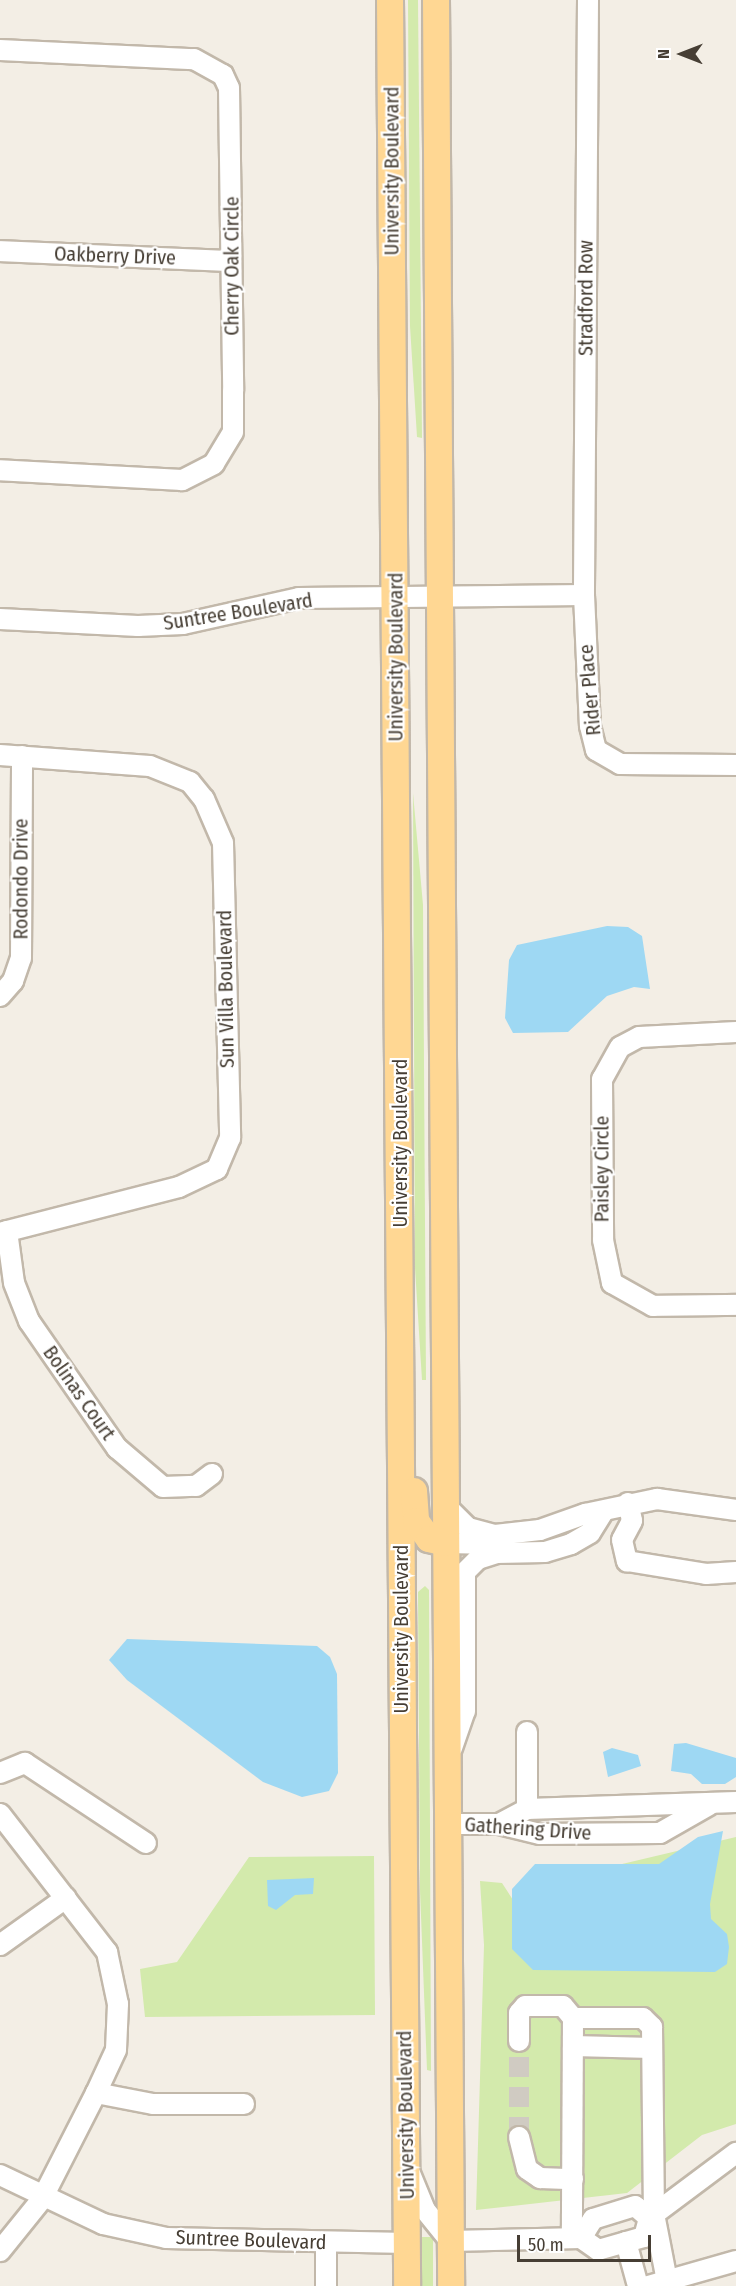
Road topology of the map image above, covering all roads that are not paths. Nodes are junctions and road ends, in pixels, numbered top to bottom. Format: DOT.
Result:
graph roads {
  1 [pos="390,0"];
  2 [pos="436,0"];
  3 [pos="588,0"];
  4 [pos="0,50"];
  5 [pos="0,251"];
  6 [pos="230,261"];
  7 [pos="0,470"];
  8 [pos="584,595"];
  9 [pos="395,599"];
  10 [pos="440,599"];
  11 [pos="0,619"];
  12 [pos="0,755"];
  13 [pos="22,756"];
  14 [pos="736,765"];
  15 [pos="0,996"];
  16 [pos="736,1032"];
  17 [pos="3,1232"];
  18 [pos="736,1305"];
  19 [pos="401,1308"];
  20 [pos="212,1474"];
  21 [pos="628,1503"];
  22 [pos="446,1506"];
  23 [pos="603,1512"];
  24 [pos="733,1512"];
  25 [pos="446,1543"];
  26 [pos="736,1572"];
  27 [pos="527,1732"];
  28 [pos="447,1761"];
  29 [pos="0,1773"];
  30 [pos="736,1802"];
  31 [pos="709,1805"];
  32 [pos="527,1809"];
  33 [pos="0,1814"];
  34 [pos="448,1824"];
  35 [pos="499,1824"];
  36 [pos="146,1843"];
  37 [pos="66,1898"];
  38 [pos="0,1946"];
  39 [pos="573,2018"];
  40 [pos="519,2041"];
  41 [pos="573,2046"];
  42 [pos="652,2048"];
  43 [pos="96,2093"];
  44 [pos="244,2104"];
  45 [pos="519,2137"];
  46 [pos="736,2153"];
  47 [pos="406,2163"];
  48 [pos="0,2175"];
  49 [pos="573,2179"];
  50 [pos="42,2199"];
  51 [pos="652,2216"];
  52 [pos="576,2238"];
  53 [pos="450,2241"];
  54 [pos="626,2242"];
  55 [pos="326,2243"];
  56 [pos="407,2243"];
  57 [pos="0,2251"];
  58 [pos="736,2261"];
  59 [pos="658,2283"];
  60 [pos="326,2286"];
  61 [pos="407,2286"];
  62 [pos="451,2286"];
  63 [pos="638,2286"];
  1 -- 9 [label="main road, University Boulevard"];
  2 -- 10 [label="main road"];
  3 -- 8 [label="street, Stradford Row"];
  4 -- 6 [label="street, Cherry Oak Circle"];
  5 -- 6 [label="street, Oakberry Drive"];
  6 -- 7 [label="street, Cherry Oak Circle"];
  8 -- 10 [label="street, Suntree Boulevard"];
  8 -- 14 [label="street, Rider Place"];
  9 -- 10 [label="street, Suntree Boulevard"];
  9 -- 11 [label="street, Suntree Boulevard"];
  9 -- 19 [label="main road, University Boulevard"];
  10 -- 22 [label="main road"];
  12 -- 13 [label="street, Sun Villa Boulevard"];
  13 -- 15 [label="street, Rodondo Drive"];
  13 -- 17 [label="street, Sun Villa Boulevard"];
  16 -- 18 [label="street, Paisley Circle"];
  17 -- 20 [label="street, Bolinas Court"];
  19 -- 25 [label="main road"];
  19 -- 47 [label="main road, University Boulevard"];
  21 -- 23 [label="street"];
  21 -- 24 [label="street"];
  21 -- 26 [label="street"];
  22 -- 23 [label="street"];
  22 -- 25 [label="main road"];
  23 -- 25 [label="street"];
  23 -- 28 [label="street"];
  25 -- 28 [label="main road"];
  27 -- 32 [label="street"];
  28 -- 34 [label="main road"];
  29 -- 36 [label="street"];
  30 -- 31 [label="street"];
  31 -- 32 [label="street"];
  31 -- 35 [label="street, Gathering Drive"];
  32 -- 35 [label="street"];
  33 -- 37 [label="street"];
  34 -- 35 [label="street, Gathering Drive"];
  34 -- 53 [label="main road"];
  37 -- 38 [label="street"];
  37 -- 43 [label="street"];
  39 -- 40 [label="street"];
  39 -- 41 [label="street"];
  39 -- 42 [label="street"];
  41 -- 42 [label="street"];
  41 -- 49 [label="street"];
  42 -- 51 [label="street"];
  43 -- 44 [label="street"];
  43 -- 50 [label="street"];
  45 -- 49 [label="street"];
  46 -- 51 [label="street"];
  47 -- 53 [label="street"];
  47 -- 56 [label="main road, University Boulevard"];
  48 -- 50 [label="street, Suntree Boulevard"];
  49 -- 52 [label="street"];
  50 -- 55 [label="street, Suntree Boulevard"];
  50 -- 57 [label="street"];
  51 -- 52 [label="street"];
  51 -- 54 [label="street"];
  51 -- 59 [label="street"];
  52 -- 53 [label="street"];
  52 -- 54 [label="street"];
  53 -- 62 [label="main road"];
  54 -- 63 [label="street"];
  55 -- 56 [label="street, Suntree Boulevard"];
  55 -- 60 [label="street"];
  56 -- 61 [label="main road, University Boulevard"];
  58 -- 59 [label="street"];
}
